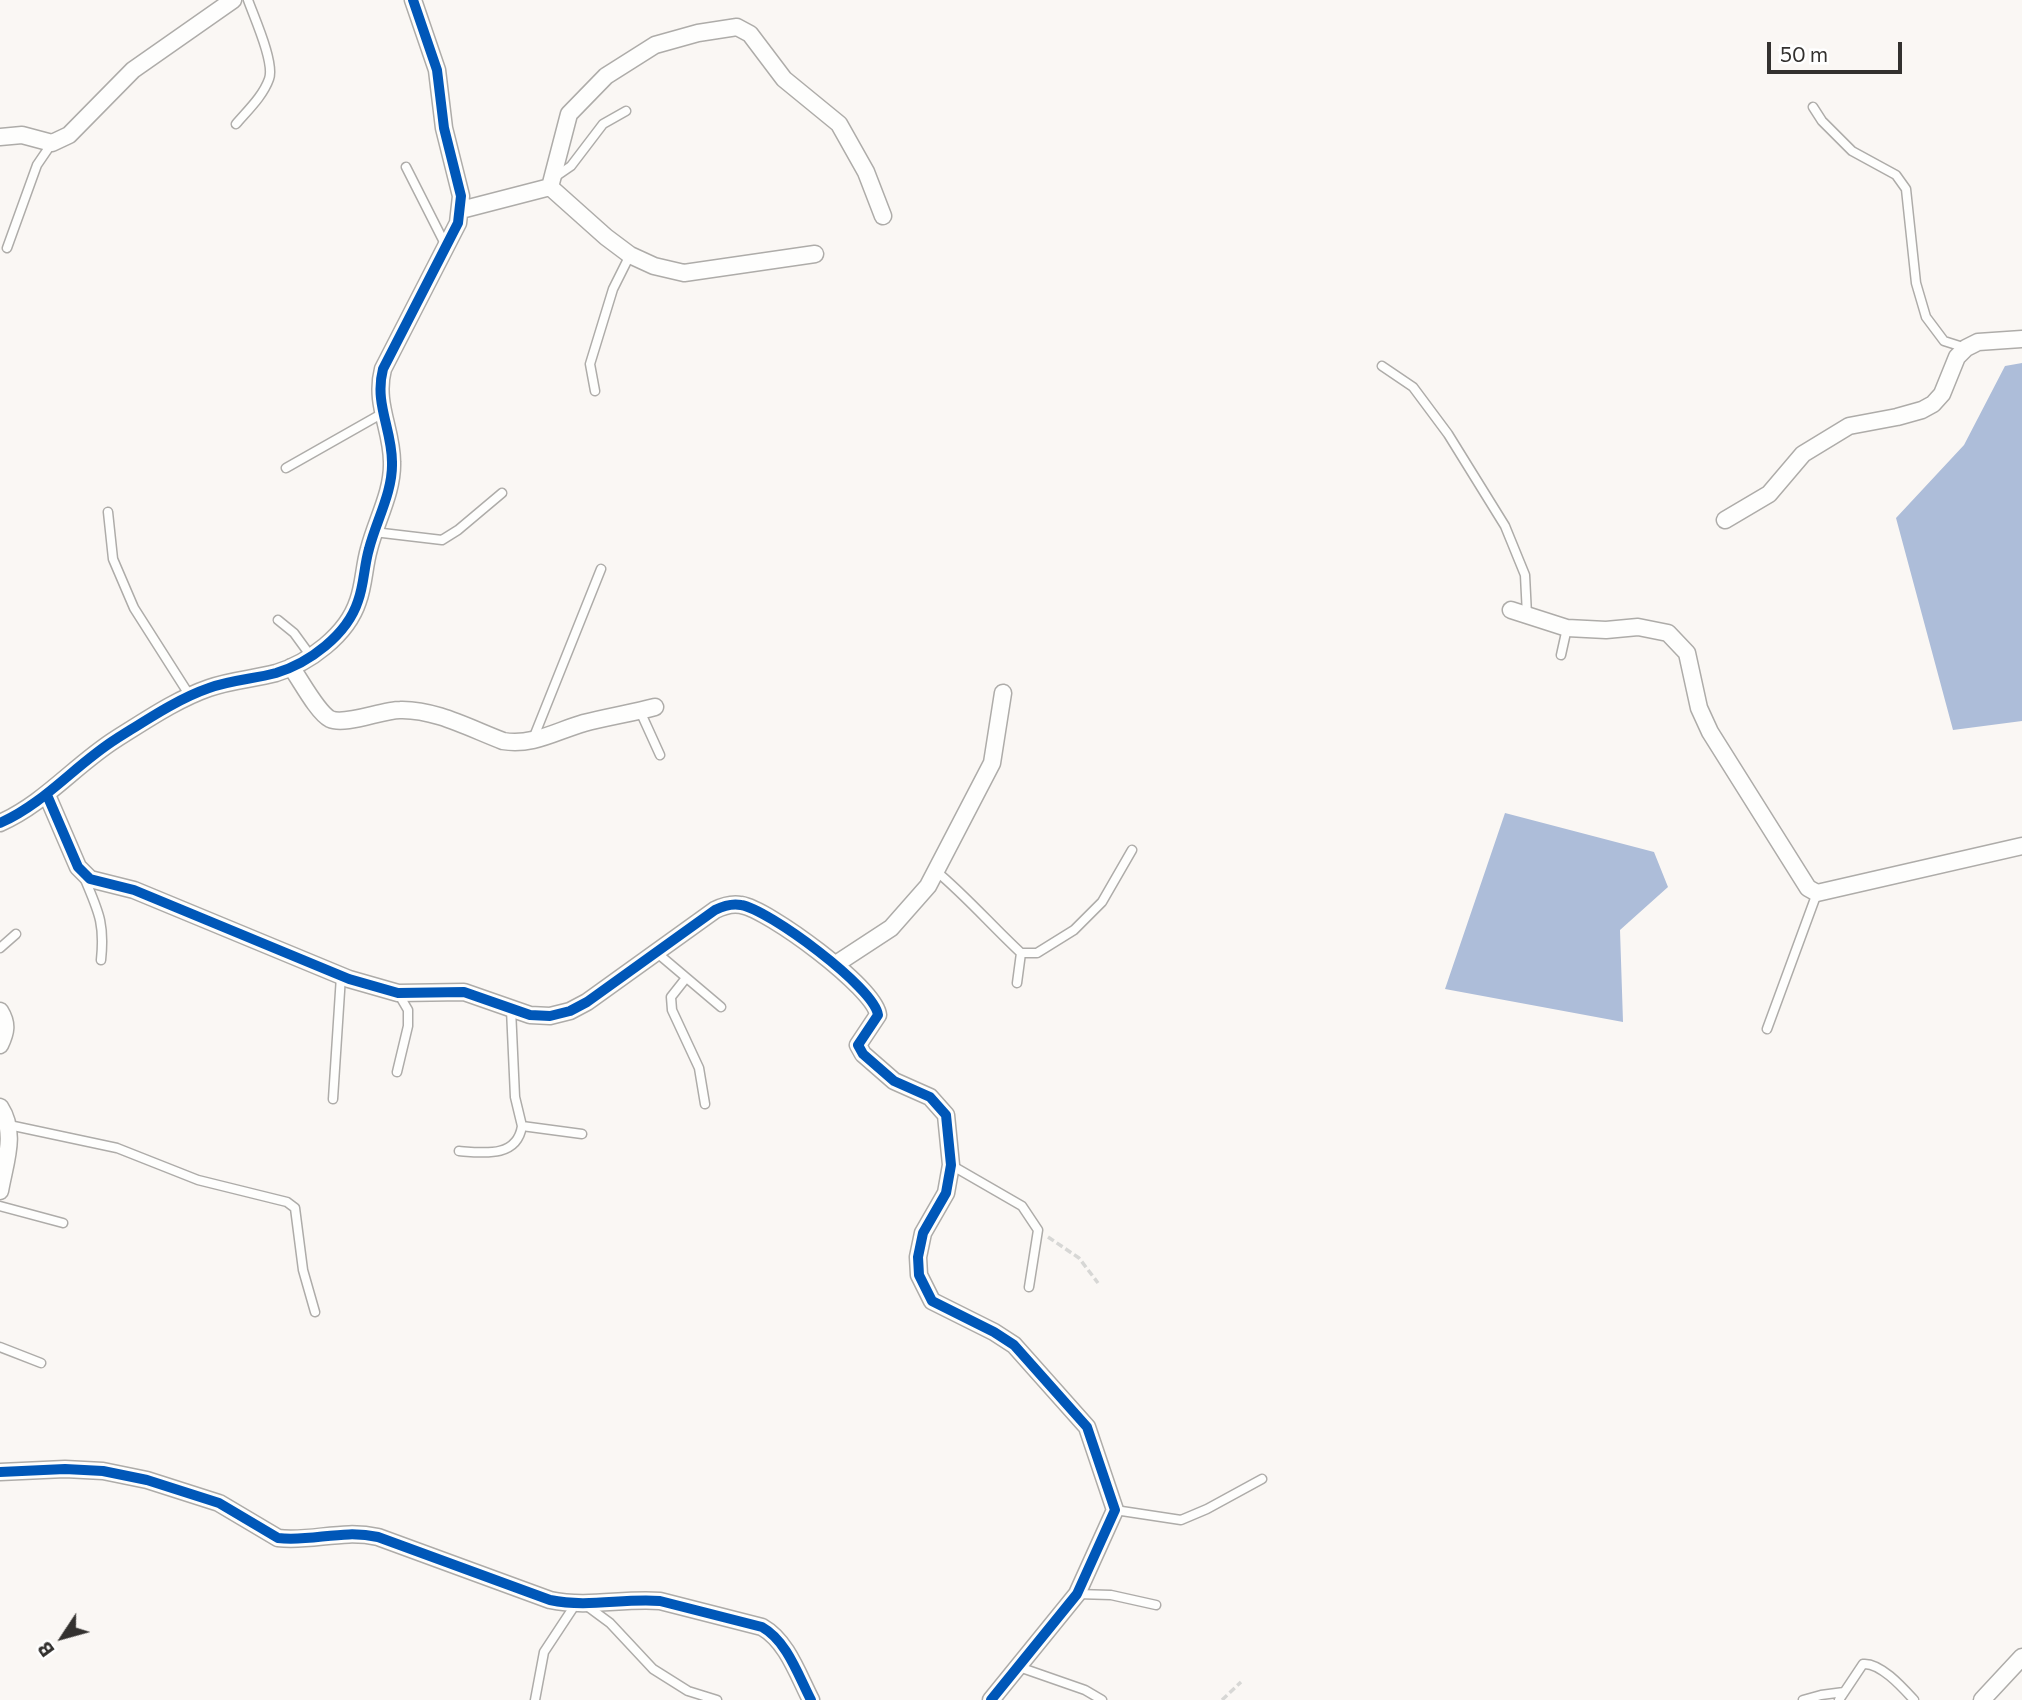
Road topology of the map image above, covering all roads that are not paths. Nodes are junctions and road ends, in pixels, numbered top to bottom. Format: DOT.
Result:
graph roads {
  1 [pos="233,0"];
  2 [pos="248,0"];
  3 [pos="413,0"];
  4 [pos="1813,107"];
  5 [pos="626,111"];
  6 [pos="236,124"];
  7 [pos="0,137"];
  8 [pos="52,143"];
  9 [pos="406,167"];
  10 [pos="551,183"];
  11 [pos="461,210"];
  12 [pos="883,216"];
  13 [pos="446,246"];
  14 [pos="7,248"];
  15 [pos="815,254"];
  16 [pos="630,255"];
  17 [pos="2022,339"];
  18 [pos="1966,348"];
  19 [pos="1382,366"];
  20 [pos="595,391"];
  21 [pos="383,414"];
  22 [pos="286,468"];
  23 [pos="502,493"];
  24 [pos="108,512"];
  25 [pos="1725,520"];
  26 [pos="374,532"];
  27 [pos="601,569"];
  28 [pos="1511,610"];
  29 [pos="1527,615"];
  30 [pos="278,620"];
  31 [pos="1567,628"];
  32 [pos="310,655"];
  33 [pos="1561,655"];
  34 [pos="291,667"];
  35 [pos="1003,693"];
  36 [pos="190,696"];
  37 [pos="647,709"];
  38 [pos="531,742"];
  39 [pos="660,755"];
  40 [pos="47,795"];
  41 [pos="0,822"];
  42 [pos="2022,846"];
  43 [pos="1132,850"];
  44 [pos="936,871"];
  45 [pos="83,874"];
  46 [pos="1817,893"];
  47 [pos="16,934"];
  48 [pos="0,948"];
  49 [pos="656,952"];
  50 [pos="1021,953"];
  51 [pos="101,960"];
  52 [pos="836,964"];
  53 [pos="341,976"];
  54 [pos="686,978"];
  55 [pos="1017,983"];
  56 [pos="398,993"];
  57 [pos="721,1007"];
  58 [pos="511,1009"];
  59 [pos="0,1011"];
  60 [pos="1767,1029"];
  61 [pos="0,1045"];
  62 [pos="397,1072"];
  63 [pos="333,1099"];
  64 [pos="705,1104"];
  65 [pos="0,1107"];
  66 [pos="9,1125"];
  67 [pos="522,1126"];
  68 [pos="582,1133"];
  69 [pos="459,1151"];
  70 [pos="951,1165"];
  71 [pos="0,1191"];
  72 [pos="0,1206"];
  73 [pos="63,1223"];
  74 [pos="1029,1287"];
  75 [pos="315,1312"];
  76 [pos="0,1347"];
  77 [pos="41,1363"];
  78 [pos="0,1472"];
  79 [pos="1262,1479"];
  80 [pos="1115,1510"];
  81 [pos="1077,1594"];
  82 [pos="579,1605"];
  83 [pos="1156,1605"];
  84 [pos="2022,1657"];
  85 [pos="1018,1667"];
  86 [pos="1841,1696"];
  87 [pos="535,1700"];
  88 [pos="717,1700"];
  89 [pos="811,1700"];
  90 [pos="991,1700"];
  91 [pos="1102,1700"];
  92 [pos="1803,1700"];
  93 [pos="1914,1700"];
  94 [pos="1982,1700"];
  1 -- 8 [label="street"];
  2 -- 6 [label="lane"];
  3 -- 11 [label="street"];
  4 -- 18 [label="lane"];
  5 -- 10 [label="lane"];
  7 -- 8 [label="street"];
  8 -- 14 [label="lane"];
  9 -- 13 [label="lane"];
  10 -- 11 [label="street"];
  10 -- 12 [label="street"];
  10 -- 16 [label="street"];
  11 -- 13 [label="street"];
  13 -- 21 [label="street"];
  15 -- 16 [label="street"];
  16 -- 20 [label="lane"];
  17 -- 18 [label="street"];
  18 -- 25 [label="street"];
  19 -- 29 [label="lane"];
  21 -- 22 [label="lane"];
  21 -- 26 [label="street"];
  23 -- 26 [label="lane"];
  24 -- 36 [label="lane"];
  26 -- 32 [label="street"];
  27 -- 38 [label="lane"];
  28 -- 29 [label="street"];
  29 -- 31 [label="street"];
  30 -- 32 [label="lane"];
  31 -- 33 [label="lane"];
  31 -- 46 [label="street"];
  32 -- 34 [label="street"];
  34 -- 36 [label="street"];
  34 -- 38 [label="street"];
  35 -- 44 [label="street"];
  36 -- 40 [label="street"];
  37 -- 38 [label="street"];
  37 -- 39 [label="lane"];
  40 -- 41 [label="street"];
  40 -- 45 [label="street"];
  42 -- 46 [label="street"];
  43 -- 50 [label="lane"];
  44 -- 50 [label="lane"];
  44 -- 52 [label="street"];
  45 -- 51 [label="lane"];
  45 -- 53 [label="street"];
  46 -- 60 [label="lane"];
  47 -- 48 [label="lane"];
  49 -- 52 [label="street"];
  49 -- 54 [label="lane"];
  49 -- 58 [label="street"];
  50 -- 55 [label="lane"];
  52 -- 70 [label="street"];
  53 -- 56 [label="street"];
  53 -- 63 [label="lane"];
  54 -- 57 [label="lane"];
  54 -- 64 [label="lane"];
  56 -- 58 [label="street"];
  56 -- 62 [label="lane"];
  58 -- 67 [label="lane"];
  59 -- 61 [label="street"];
  65 -- 66 [label="street"];
  66 -- 71 [label="street"];
  66 -- 75 [label="lane"];
  67 -- 68 [label="lane"];
  67 -- 69 [label="lane"];
  70 -- 74 [label="lane"];
  70 -- 80 [label="street"];
  72 -- 73 [label="lane"];
  76 -- 77 [label="lane"];
  78 -- 82 [label="street"];
  79 -- 80 [label="lane"];
  80 -- 81 [label="street"];
  81 -- 83 [label="lane"];
  81 -- 85 [label="street"];
  82 -- 87 [label="lane"];
  82 -- 88 [label="lane"];
  82 -- 89 [label="street"];
  84 -- 94 [label="street"];
  85 -- 90 [label="street"];
  85 -- 91 [label="lane"];
  86 -- 92 [label="lane"];
  86 -- 93 [label="lane"];
}
